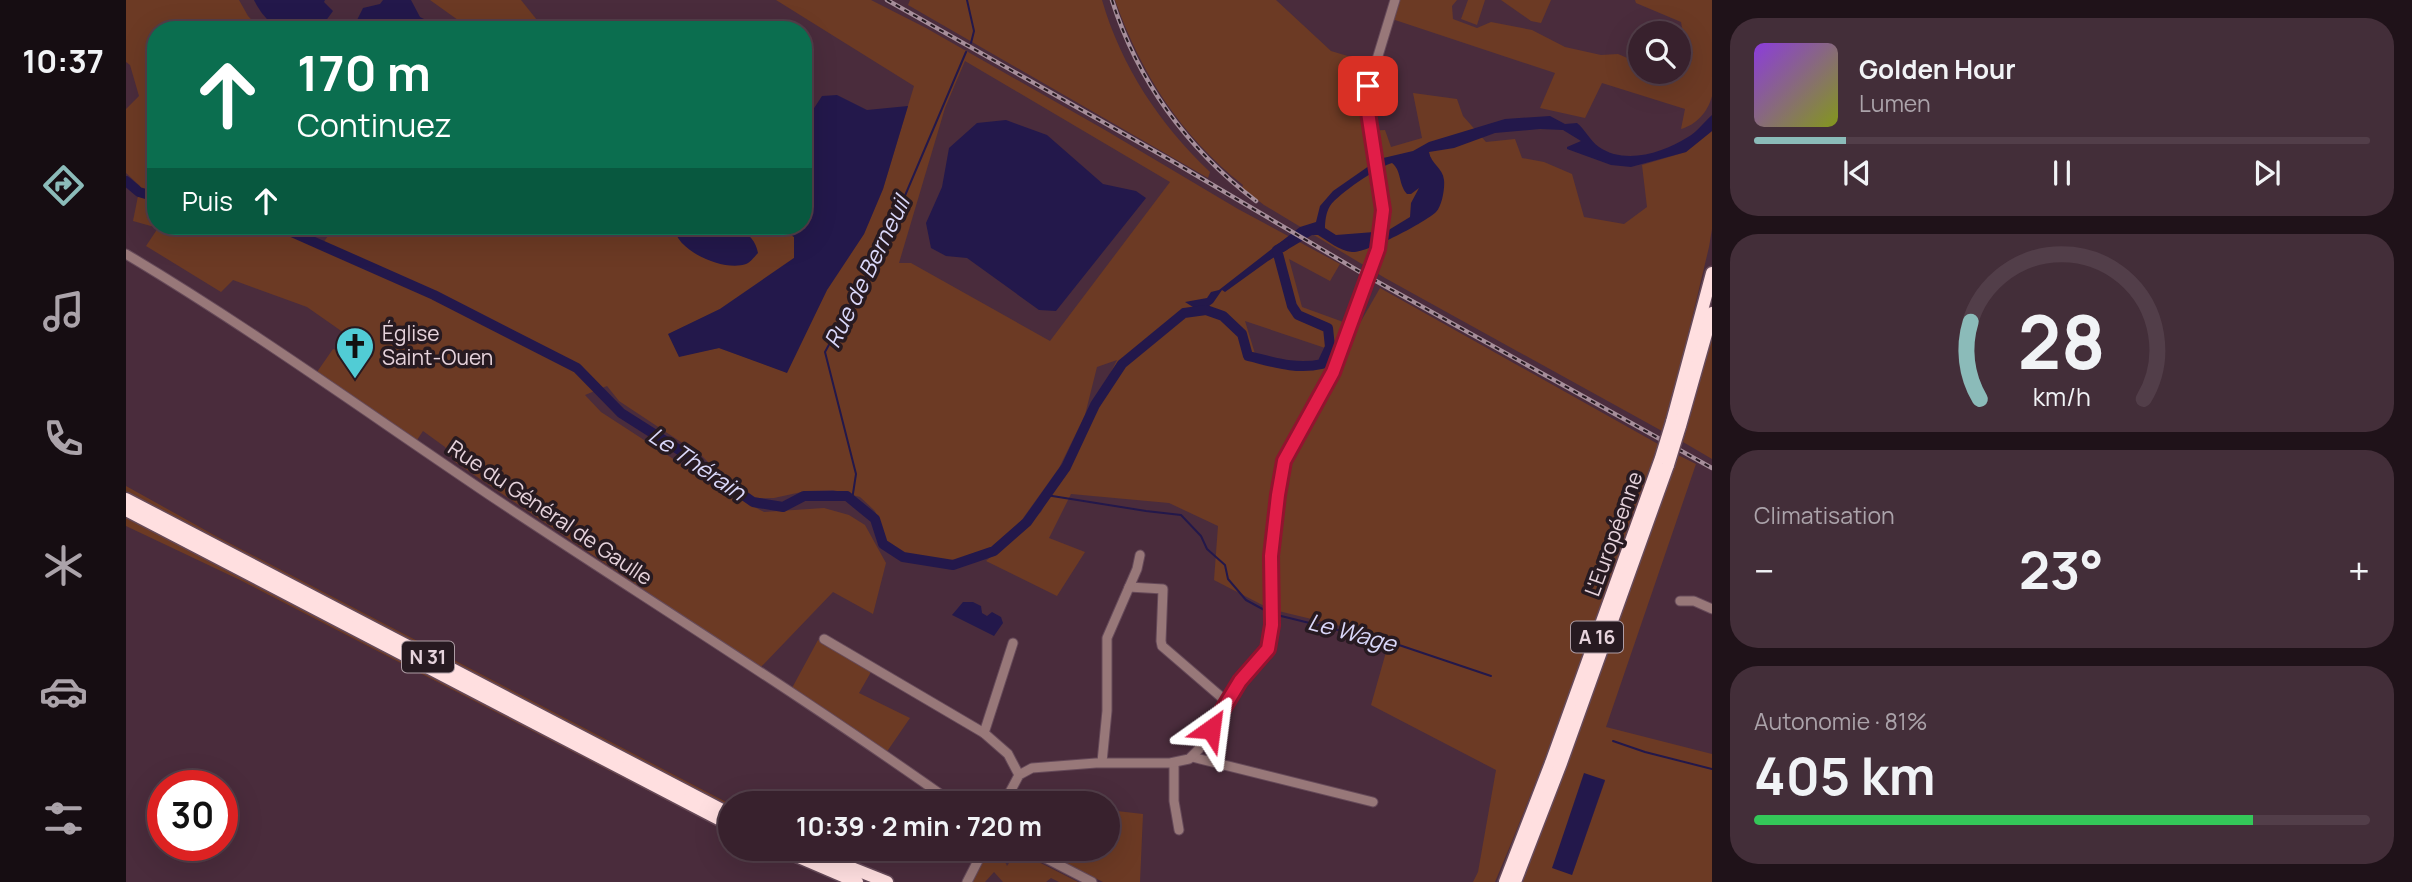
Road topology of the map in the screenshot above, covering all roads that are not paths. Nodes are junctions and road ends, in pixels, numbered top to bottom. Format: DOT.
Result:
graph roads {
  1 [pos="1395,0"];
  2 [pos="126,254"];
  3 [pos="1712,273"];
  4 [pos="1712,313"];
  5 [pos="1676,424"];
  6 [pos="1665,461"];
  7 [pos="126,499"];
  8 [pos="126,510"];
  9 [pos="1140,555"];
  10 [pos="1129,587"];
  11 [pos="1680,601"];
  12 [pos="1712,609"];
  13 [pos="824,639"];
  14 [pos="1013,643"];
  15 [pos="1227,702"];
  16 [pos="984,733"];
  17 [pos="1192,757"];
  18 [pos="1102,762"];
  19 [pos="1174,763"];
  20 [pos="1019,775"];
  21 [pos="936,791"];
  22 [pos="1010,791"];
  23 [pos="1373,802"];
  24 [pos="718,808"];
  25 [pos="718,819"];
  26 [pos="1179,830"];
  27 [pos="808,861"];
  28 [pos="834,861"];
  29 [pos="978,861"];
  30 [pos="1052,861"];
  31 [pos="857,882"];
  32 [pos="887,882"];
  33 [pos="967,882"];
  34 [pos="1093,882"];
  35 [pos="1505,882"];
  36 [pos="1515,882"];
  1 -- 15 [label="street"];
  2 -- 21 [label="street, Rue du Général de Gaulle"];
  3 -- 5 [label="highway, L'Européenne / A 16"];
  4 -- 5 [label="highway, L'Européenne / A 16"];
  5 -- 6 [label="highway, L'Européenne / A 16, bridge"];
  6 -- 35 [label="highway, L'Européenne / A 16"];
  6 -- 36 [label="highway, L'Européenne / A 16"];
  7 -- 24 [label="highway, N 31"];
  8 -- 25 [label="highway, N 31"];
  9 -- 10 [label="street"];
  10 -- 15 [label="street"];
  10 -- 18 [label="street"];
  11 -- 12 [label="street"];
  13 -- 16 [label="street"];
  14 -- 16 [label="street"];
  15 -- 17 [label="street"];
  16 -- 20 [label="street"];
  17 -- 19 [label="street"];
  17 -- 23 [label="street"];
  18 -- 19 [label="street"];
  18 -- 20 [label="street"];
  19 -- 26 [label="street"];
  20 -- 22 [label="street"];
  27 -- 31 [label="highway"];
  28 -- 32 [label="highway"];
  29 -- 33 [label="street"];
  30 -- 34 [label="street"];
}
